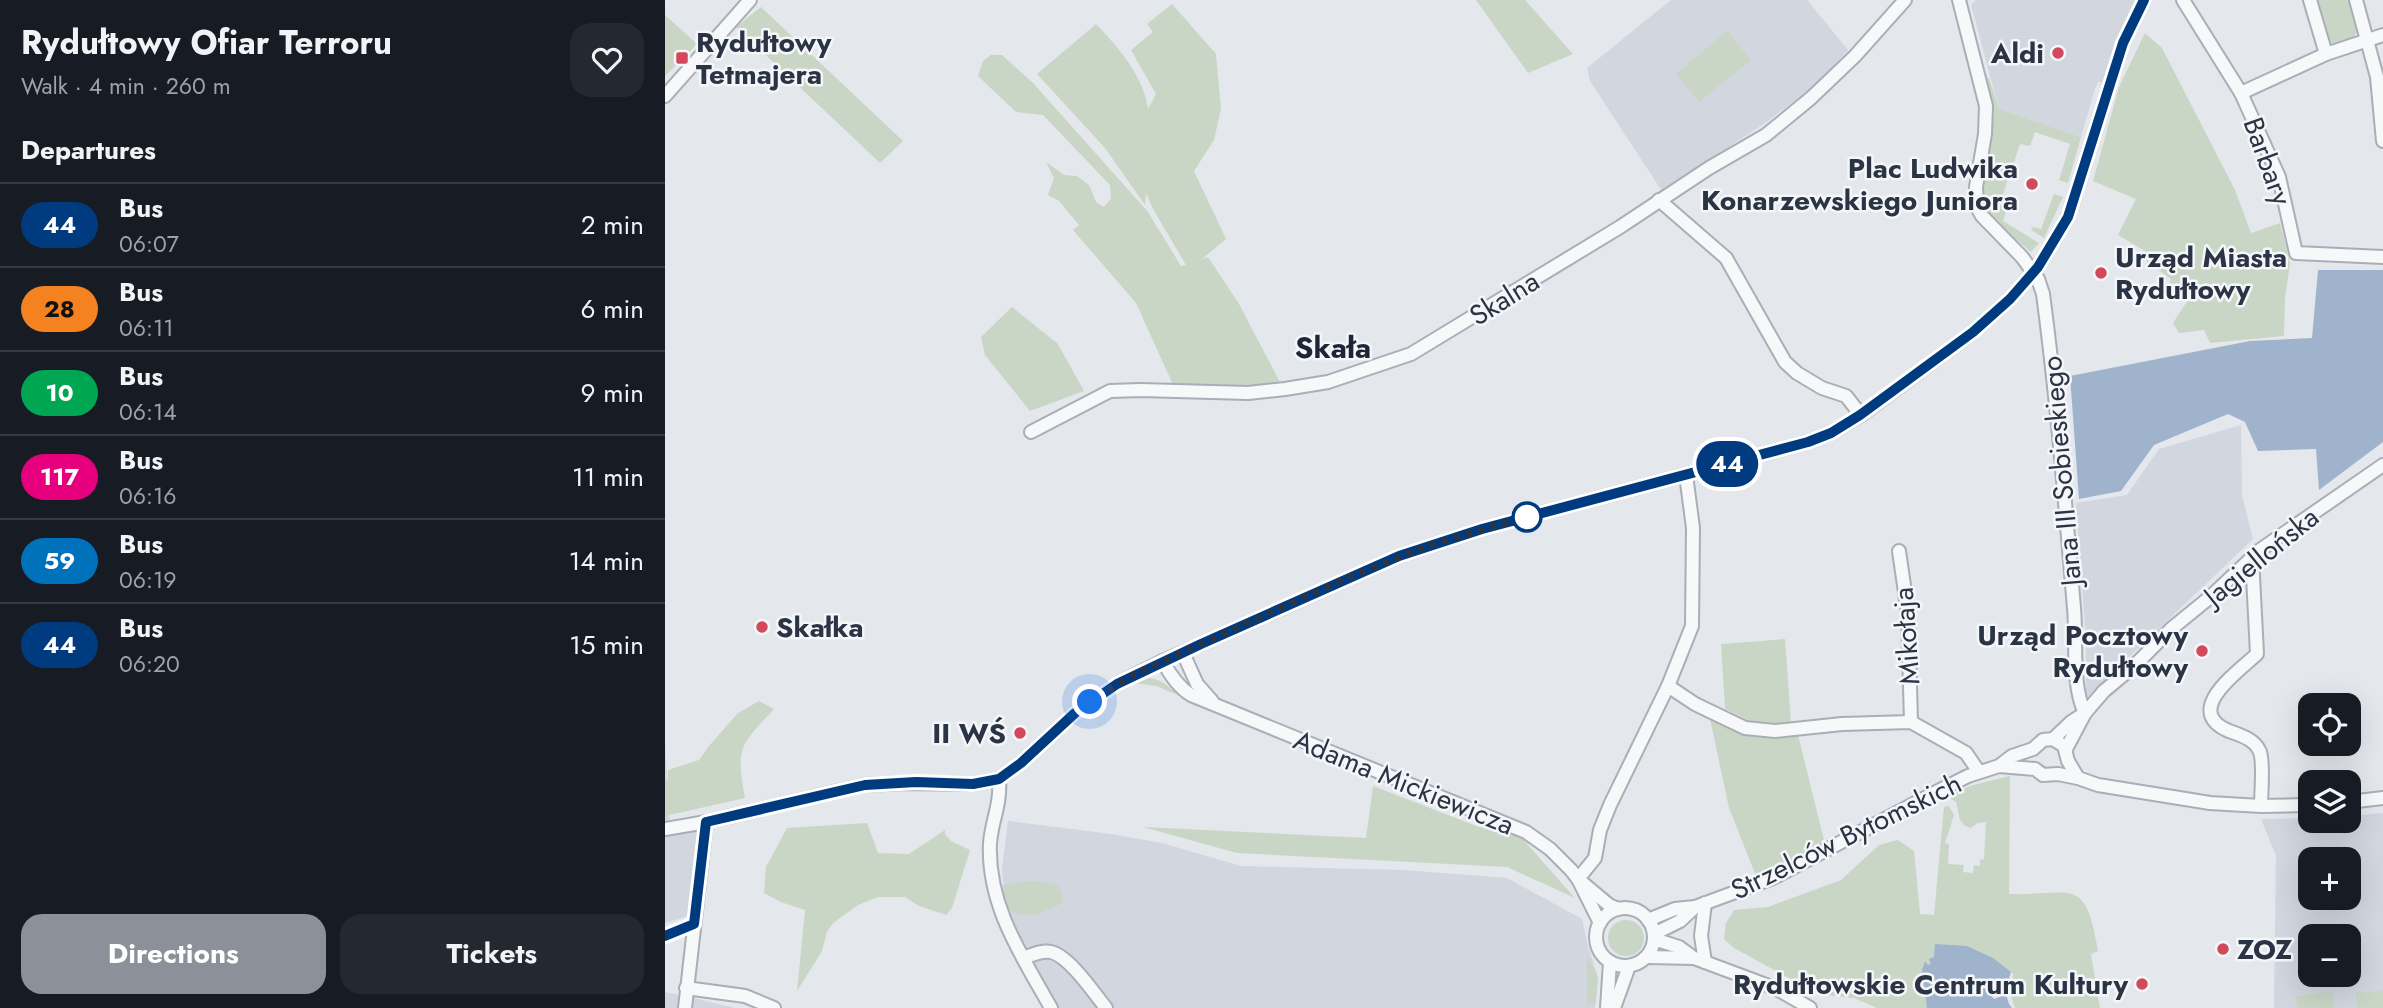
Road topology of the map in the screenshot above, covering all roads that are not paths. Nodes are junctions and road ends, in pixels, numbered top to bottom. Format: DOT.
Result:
graph roads {
  1 [pos="750,0"];
  2 [pos="1905,0"];
  3 [pos="1959,0"];
  4 [pos="2144,0"];
  5 [pos="2182,0"];
  6 [pos="2310,0"];
  7 [pos="2356,0"];
  8 [pos="2383,35"];
  9 [pos="2368,41"];
  10 [pos="2326,54"];
  11 [pos="2241,93"];
  12 [pos="665,96"];
  13 [pos="2383,141"];
  14 [pos="1659,200"];
  15 [pos="2383,257"];
  16 [pos="2034,272"];
  17 [pos="1860,415"];
  18 [pos="1031,432"];
  19 [pos="2383,465"];
  20 [pos="1686,475"];
  21 [pos="1899,551"];
  22 [pos="2252,557"];
  23 [pos="1183,653"];
  24 [pos="1163,661"];
  25 [pos="1668,686"];
  26 [pos="1217,706"];
  27 [pos="2085,713"];
  28 [pos="1911,722"];
  29 [pos="2053,739"];
  30 [pos="2033,749"];
  31 [pos="2067,755"];
  32 [pos="1999,766"];
  33 [pos="2035,769"];
  34 [pos="1979,772"];
  35 [pos="2058,774"];
  36 [pos="2078,778"];
  37 [pos="999,779"];
  38 [pos="2383,798"];
  39 [pos="2361,801"];
  40 [pos="2298,805"];
  41 [pos="2261,806"];
  42 [pos="706,822"];
  43 [pos="665,829"];
  44 [pos="1578,879"];
  45 [pos="1700,905"];
  46 [pos="1618,909"];
  47 [pos="1648,920"];
  48 [pos="1600,923"];
  49 [pos="1654,937"];
  50 [pos="1647,957"];
  51 [pos="1023,958"];
  52 [pos="1699,960"];
  53 [pos="1610,962"];
  54 [pos="1629,966"];
  55 [pos="686,988"];
  56 [pos="685,1008"];
  57 [pos="775,1008"];
  58 [pos="1051,1008"];
  59 [pos="1106,1008"];
  60 [pos="1607,1008"];
  61 [pos="1614,1008"];
  62 [pos="1810,1008"];
  1 -- 12 [label="street"];
  2 -- 14 [label="street, Skalna"];
  3 -- 16 [label="street"];
  4 -- 16 [label="street"];
  5 -- 11 [label="street, Barbary"];
  6 -- 10 [label="street"];
  7 -- 9 [label="street"];
  8 -- 9 [label="street"];
  9 -- 10 [label="street"];
  9 -- 13 [label="street"];
  10 -- 11 [label="street"];
  11 -- 15 [label="street, Barbary"];
  14 -- 17 [label="street"];
  14 -- 18 [label="street, Skalna"];
  16 -- 17 [label="street"];
  16 -- 27 [label="street, Jana III Sobieskiego"];
  17 -- 20 [label="street"];
  19 -- 22 [label="street, Jagiellońska"];
  20 -- 23 [label="street"];
  20 -- 25 [label="street"];
  21 -- 28 [label="street, Mikołaja"];
  22 -- 27 [label="street, Jagiellońska"];
  22 -- 41 [label="street"];
  23 -- 24 [label="street"];
  23 -- 26 [label="street, Adama Mickiewicza"];
  24 -- 26 [label="street, Adama Mickiewicza"];
  24 -- 37 [label="street"];
  25 -- 28 [label="street"];
  25 -- 44 [label="street"];
  26 -- 44 [label="street, Adama Mickiewicza"];
  27 -- 29 [label="street"];
  27 -- 31 [label="street"];
  28 -- 34 [label="street"];
  29 -- 30 [label="street"];
  29 -- 31 [label="street"];
  30 -- 32 [label="street"];
  30 -- 33 [label="street"];
  31 -- 35 [label="street"];
  31 -- 36 [label="street"];
  32 -- 33 [label="street"];
  32 -- 34 [label="street, Strzelców Bytomskich"];
  33 -- 35 [label="street"];
  34 -- 45 [label="street, Strzelców Bytomskich"];
  35 -- 36 [label="street"];
  36 -- 41 [label="street"];
  37 -- 42 [label="street"];
  37 -- 51 [label="street"];
  38 -- 39 [label="street"];
  40 -- 41 [label="street"];
  42 -- 43 [label="street"];
  42 -- 55 [label="street"];
  44 -- 46 [label="street, Adama Mickiewicza"];
  44 -- 48 [label="street, Adama Mickiewicza"];
  45 -- 47 [label="street, Strzelców Bytomskich"];
  45 -- 49 [label="street, Strzelców Bytomskich"];
  45 -- 52 [label="street"];
  46 -- 47 [label="street"];
  46 -- 48 [label="street"];
  47 -- 49 [label="street"];
  48 -- 53 [label="street"];
  49 -- 50 [label="street"];
  49 -- 52 [label="street"];
  50 -- 52 [label="street"];
  50 -- 54 [label="street"];
  51 -- 58 [label="street"];
  51 -- 59 [label="street"];
  52 -- 62 [label="street"];
  53 -- 54 [label="street"];
  53 -- 60 [label="street"];
  54 -- 61 [label="street"];
  55 -- 56 [label="street"];
  55 -- 57 [label="street"];
}
